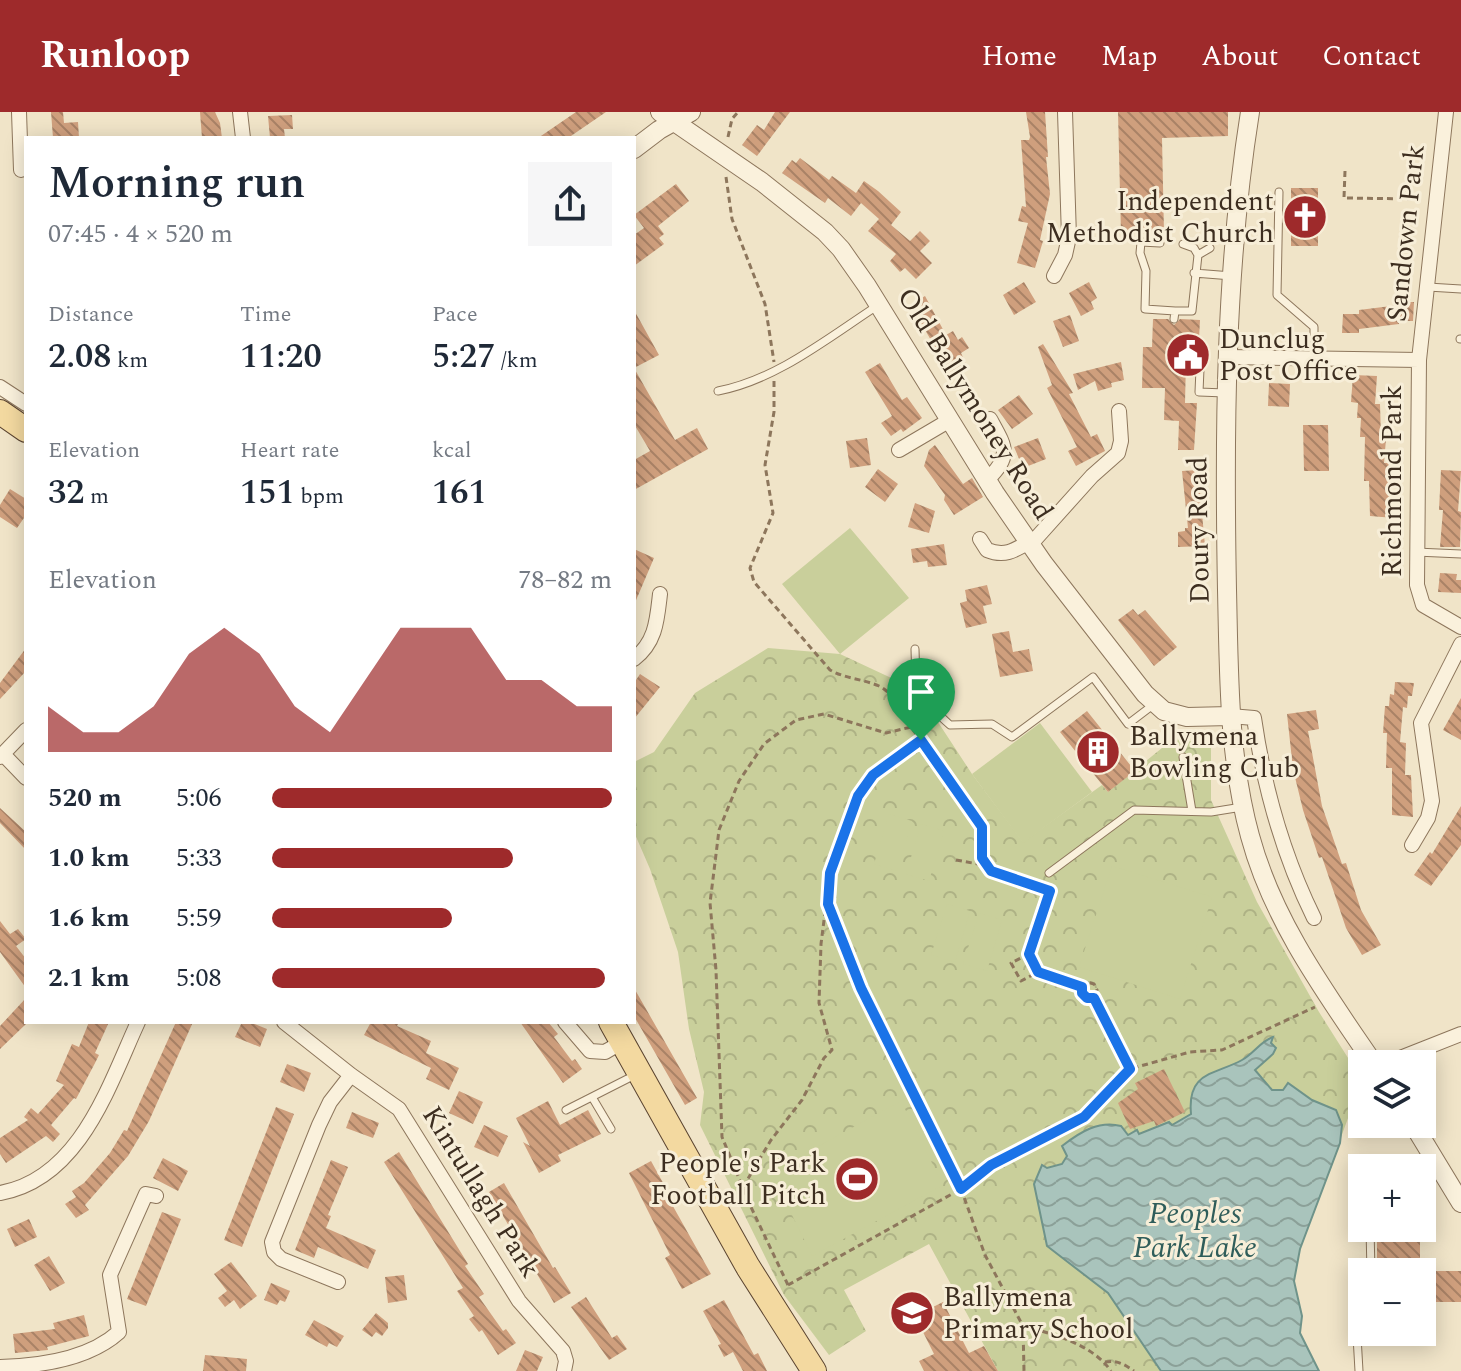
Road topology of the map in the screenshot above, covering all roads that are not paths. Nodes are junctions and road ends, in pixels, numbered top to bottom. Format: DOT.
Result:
graph roads {
  1 [pos="19,112"];
  2 [pos="240,112"];
  3 [pos="1065,112"];
  4 [pos="1250,112"];
  5 [pos="1446,112"];
  6 [pos="676,115"];
  7 [pos="243,136"];
  8 [pos="636,147"];
  9 [pos="21,170"];
  10 [pos="1279,192"];
  11 [pos="1160,243"];
  12 [pos="1183,244"];
  13 [pos="1210,248"];
  14 [pos="1198,255"];
  15 [pos="1194,273"];
  16 [pos="1054,276"];
  17 [pos="1233,276"];
  18 [pos="1426,286"];
  19 [pos="1461,289"];
  20 [pos="879,305"];
  21 [pos="1193,345"];
  22 [pos="1229,357"];
  23 [pos="1314,358"];
  24 [pos="1419,360"];
  25 [pos="0,387"];
  26 [pos="718,391"];
  27 [pos="1228,393"];
  28 [pos="24,403"];
  29 [pos="1119,411"];
  30 [pos="0,412"];
  31 [pos="990,419"];
  32 [pos="950,420"];
  33 [pos="24,429"];
  34 [pos="899,450"];
  35 [pos="987,480"];
  36 [pos="980,539"];
  37 [pos="1030,543"];
  38 [pos="1416,552"];
  39 [pos="1461,554"];
  40 [pos="660,594"];
  41 [pos="1461,627"];
  42 [pos="1461,644"];
  43 [pos="915,649"];
  44 [pos="636,657"];
  45 [pos="1155,703"];
  46 [pos="1230,716"];
  47 [pos="24,732"];
  48 [pos="2,755"];
  49 [pos="1183,757"];
  50 [pos="24,776"];
  51 [pos="1244,807"];
  52 [pos="1192,811"];
  53 [pos="1412,845"];
  54 [pos="1049,873"];
  55 [pos="1314,918"];
  56 [pos="137,1024"];
  57 [pos="566,1024"];
  58 [pos="288,1025"];
  59 [pos="616,1032"];
  60 [pos="1461,1034"];
  61 [pos="1364,1050"];
  62 [pos="1420,1050"];
  63 [pos="639,1073"];
  64 [pos="351,1075"];
  65 [pos="592,1097"];
  66 [pos="566,1110"];
  67 [pos="611,1129"];
  68 [pos="1422,1138"];
  69 [pos="0,1193"];
  70 [pos="156,1196"];
  71 [pos="1461,1203"];
  72 [pos="338,1282"];
  73 [pos="1358,1346"];
  74 [pos="0,1367"];
  75 [pos="564,1371"];
  76 [pos="814,1371"];
  77 [pos="1359,1371"];
  1 -- 9 [label="street"];
  2 -- 7 [label="street"];
  3 -- 16 [label="street"];
  4 -- 17 [label="street, Doury Road"];
  5 -- 18 [label="street, Sandown Park"];
  6 -- 8 [label="street"];
  6 -- 20 [label="street, Old Ballymoney Road"];
  10 -- 23 [label="lane"];
  11 -- 15 [label="lane"];
  12 -- 14 [label="lane"];
  13 -- 14 [label="lane"];
  14 -- 15 [label="lane"];
  15 -- 17 [label="lane"];
  17 -- 22 [label="street, Doury Road"];
  18 -- 19 [label="lane"];
  18 -- 24 [label="street, Sandown Park"];
  20 -- 26 [label="lane"];
  20 -- 32 [label="street, Old Ballymoney Road"];
  21 -- 27 [label="lane"];
  22 -- 23 [label="street"];
  22 -- 27 [label="street, Doury Road"];
  23 -- 24 [label="street"];
  24 -- 38 [label="street, Richmond Park"];
  25 -- 28 [label="street"];
  27 -- 46 [label="street, Doury Road"];
  29 -- 37 [label="street"];
  30 -- 33 [label="main road"];
  31 -- 35 [label="street"];
  32 -- 34 [label="street"];
  32 -- 35 [label="street, Old Ballymoney Road"];
  35 -- 37 [label="street, Old Ballymoney Road"];
  36 -- 37 [label="street"];
  37 -- 45 [label="street, Old Ballymoney Road"];
  38 -- 39 [label="lane"];
  38 -- 41 [label="street, Richmond Park"];
  40 -- 44 [label="street"];
  42 -- 53 [label="street"];
  43 -- 45 [label="lane"];
  45 -- 46 [label="street, Old Ballymoney Road"];
  46 -- 51 [label="street, Doury Road"];
  46 -- 55 [label="street"];
  47 -- 48 [label="street"];
  48 -- 50 [label="street"];
  49 -- 52 [label="lane"];
  51 -- 52 [label="lane"];
  51 -- 61 [label="street, Doury Road"];
  52 -- 54 [label="lane"];
  56 -- 69 [label="street"];
  57 -- 59 [label="street"];
  58 -- 64 [label="street, Kintullagh Park"];
  59 -- 63 [label="main road"];
  60 -- 62 [label="street"];
  63 -- 65 [label="lane"];
  63 -- 76 [label="main road"];
  64 -- 72 [label="street"];
  64 -- 75 [label="street, Kintullagh Park"];
  65 -- 66 [label="lane"];
  65 -- 67 [label="lane"];
  68 -- 71 [label="street"];
  70 -- 74 [label="street"];
  73 -- 77 [label="lane"];
}
